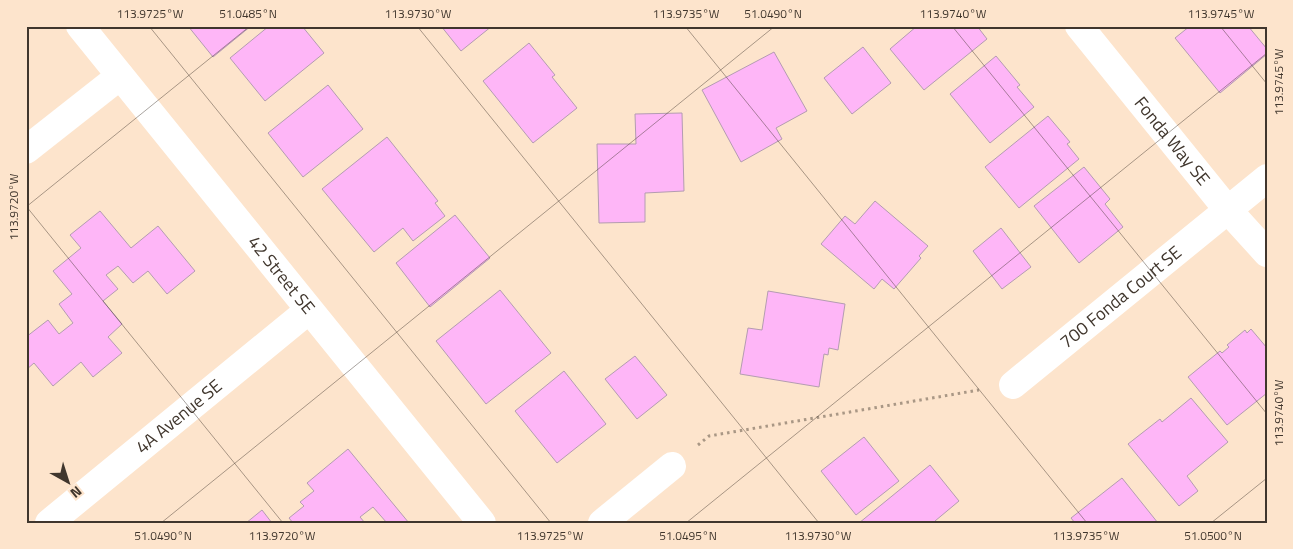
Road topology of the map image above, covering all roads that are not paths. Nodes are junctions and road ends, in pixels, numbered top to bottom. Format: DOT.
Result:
graph roads {
  1 [pos="80,26"];
  2 [pos="1079,26"];
  3 [pos="120,76"];
  4 [pos="26,150"];
  5 [pos="1267,178"];
  6 [pos="1227,209"];
  7 [pos="1267,252"];
  8 [pos="309,310"];
  9 [pos="1013,385"];
  10 [pos="672,466"];
  11 [pos="49,523"];
  12 [pos="482,523"];
  13 [pos="602,523"];
  1 -- 3 [label="street, 42 Street SE"];
  2 -- 6 [label="street, Fonda Way SE"];
  3 -- 4 [label="street"];
  3 -- 8 [label="street, 42 Street SE"];
  5 -- 6 [label="street, 700 Fonda Court SE"];
  6 -- 7 [label="street, Fonda Way SE"];
  6 -- 9 [label="street, 700 Fonda Court SE"];
  8 -- 11 [label="street, 4A Avenue SE"];
  8 -- 12 [label="street, 42 Street SE"];
  10 -- 13 [label="street"];
}
